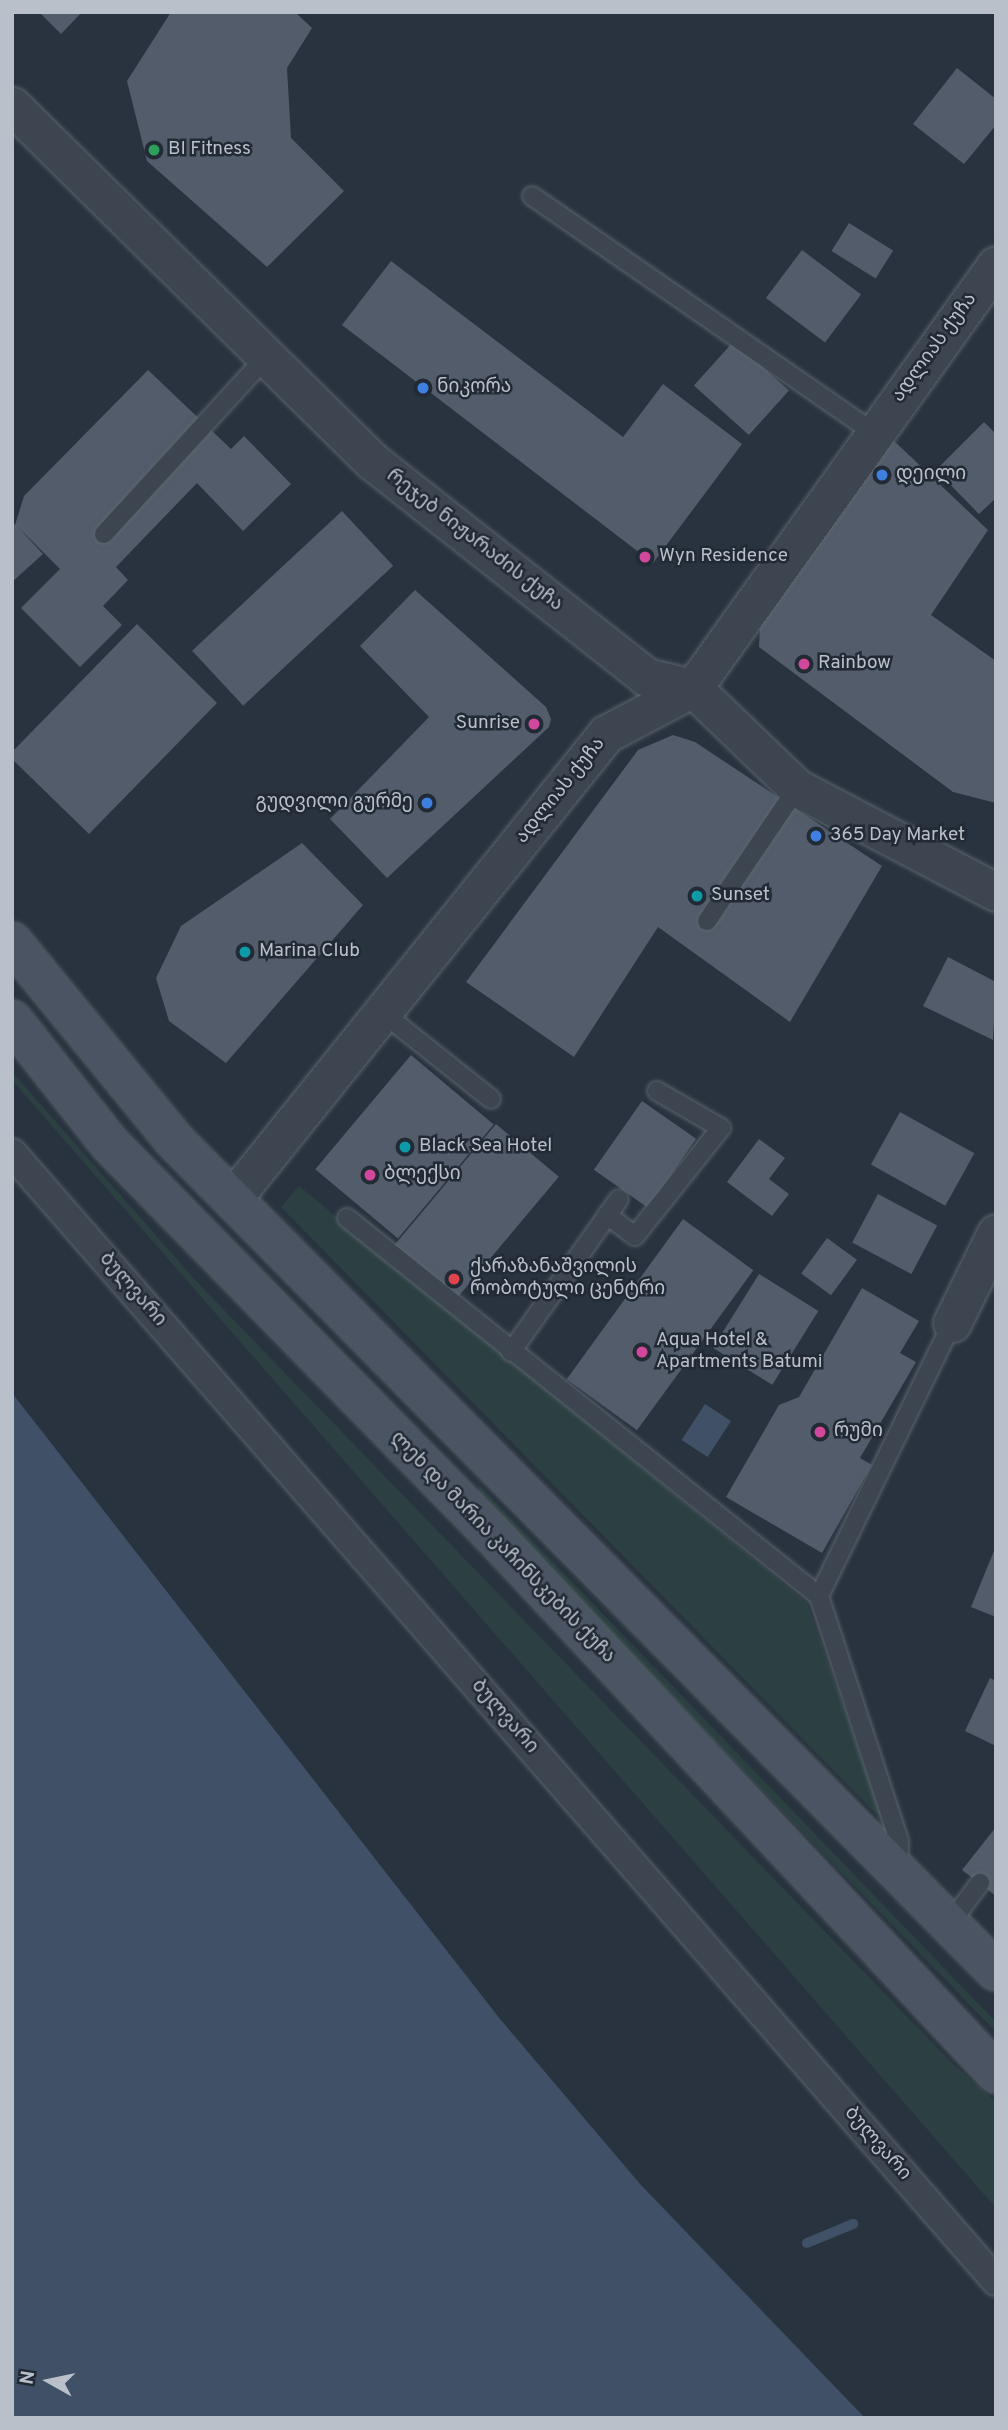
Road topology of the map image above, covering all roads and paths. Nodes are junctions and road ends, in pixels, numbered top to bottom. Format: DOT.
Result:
graph roads {
  1 [pos="12,106"];
  2 [pos="532,196"];
  3 [pos="996,265"];
  4 [pos="267,356"];
  5 [pos="873,432"];
  6 [pos="104,534"];
  7 [pos="693,688"];
  8 [pos="797,788"];
  9 [pos="996,892"];
  10 [pos="707,921"];
  11 [pos="12,942"];
  12 [pos="383,1013"];
  13 [pos="12,1020"];
  14 [pos="657,1091"];
  15 [pos="491,1099"];
  16 [pos="12,1153"];
  17 [pos="233,1198"];
  18 [pos="619,1199"];
  19 [pos="607,1216"];
  20 [pos="347,1218"];
  21 [pos="996,1233"];
  22 [pos="951,1323"];
  23 [pos="511,1352"];
  24 [pos="819,1597"];
  25 [pos="898,1874"];
  26 [pos="980,1883"];
  27 [pos="948,1926"];
  28 [pos="996,1972"];
  29 [pos="996,2073"];
  30 [pos="996,2281"];
  1 -- 4 [label="street, რეჯებ ნიჟარაძის ქუჩა"];
  2 -- 5 [label="lane"];
  3 -- 5 [label="street, ადლიას ქუჩა"];
  4 -- 6 [label="lane"];
  4 -- 7 [label="street, რეჯებ ნიჟარაძის ქუჩა"];
  5 -- 7 [label="street, ადლიას ქუჩა"];
  7 -- 8 [label="street"];
  7 -- 12 [label="street, ადლიას ქუჩა"];
  8 -- 9 [label="street"];
  8 -- 10 [label="lane"];
  11 -- 17 [label="main road"];
  12 -- 15 [label="lane"];
  12 -- 17 [label="street, ადლიას ქუჩა"];
  13 -- 29 [label="main road, ლეხ და მარია კაჩინსკების ქუჩა"];
  14 -- 19 [label="lane"];
  16 -- 30 [label="street, ბულვარი"];
  17 -- 25 [label="main road"];
  18 -- 19 [label="lane"];
  19 -- 23 [label="lane"];
  20 -- 23 [label="lane"];
  21 -- 22 [label="street"];
  22 -- 24 [label="lane"];
  23 -- 24 [label="lane"];
  24 -- 25 [label="lane"];
  25 -- 27 [label="main road"];
  26 -- 27 [label="lane"];
  27 -- 28 [label="main road"];
}
